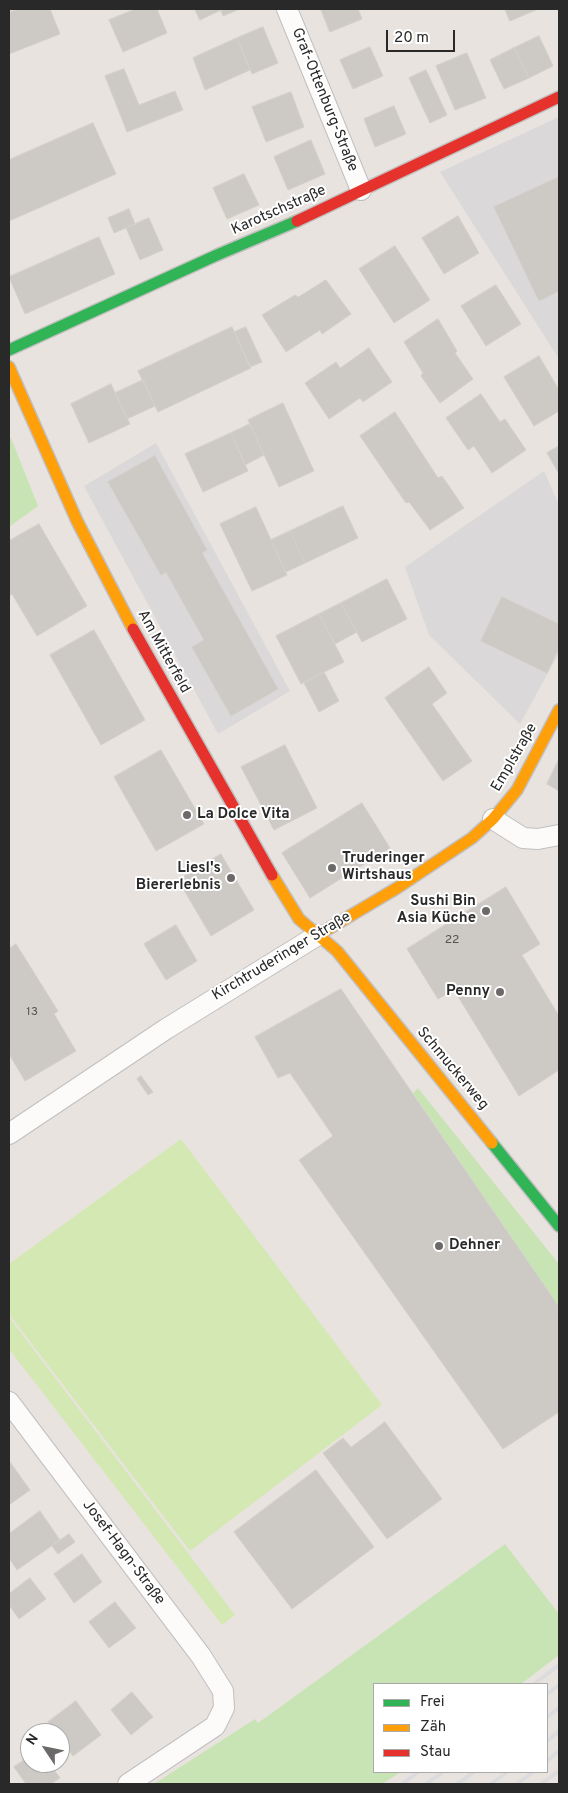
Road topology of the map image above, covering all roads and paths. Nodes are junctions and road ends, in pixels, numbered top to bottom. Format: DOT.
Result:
graph roads {
  1 [pos="287,9"];
  2 [pos="559,98"];
  3 [pos="361,190"];
  4 [pos="9,350"];
  5 [pos="9,367"];
  6 [pos="559,710"];
  7 [pos="493,819"];
  8 [pos="559,835"];
  9 [pos="318,935"];
  10 [pos="9,1134"];
  11 [pos="559,1226"];
  12 [pos="9,1402"];
  13 [pos="128,1784"];
  1 -- 3 [label="street, Graf-Ottenburg-Straße"];
  2 -- 3 [label="street, Karotschstraße"];
  3 -- 4 [label="street, Karotschstraße"];
  5 -- 9 [label="street, Am Mitterfeld"];
  6 -- 7 [label="street, Emplstraße"];
  7 -- 8 [label="street"];
  7 -- 9 [label="street, Kirchtruderinger Straße"];
  9 -- 10 [label="street, Kirchtruderinger Straße"];
  9 -- 11 [label="street, Schmuckerweg"];
  12 -- 13 [label="street, Josef-Hagn-Straße"];
}
